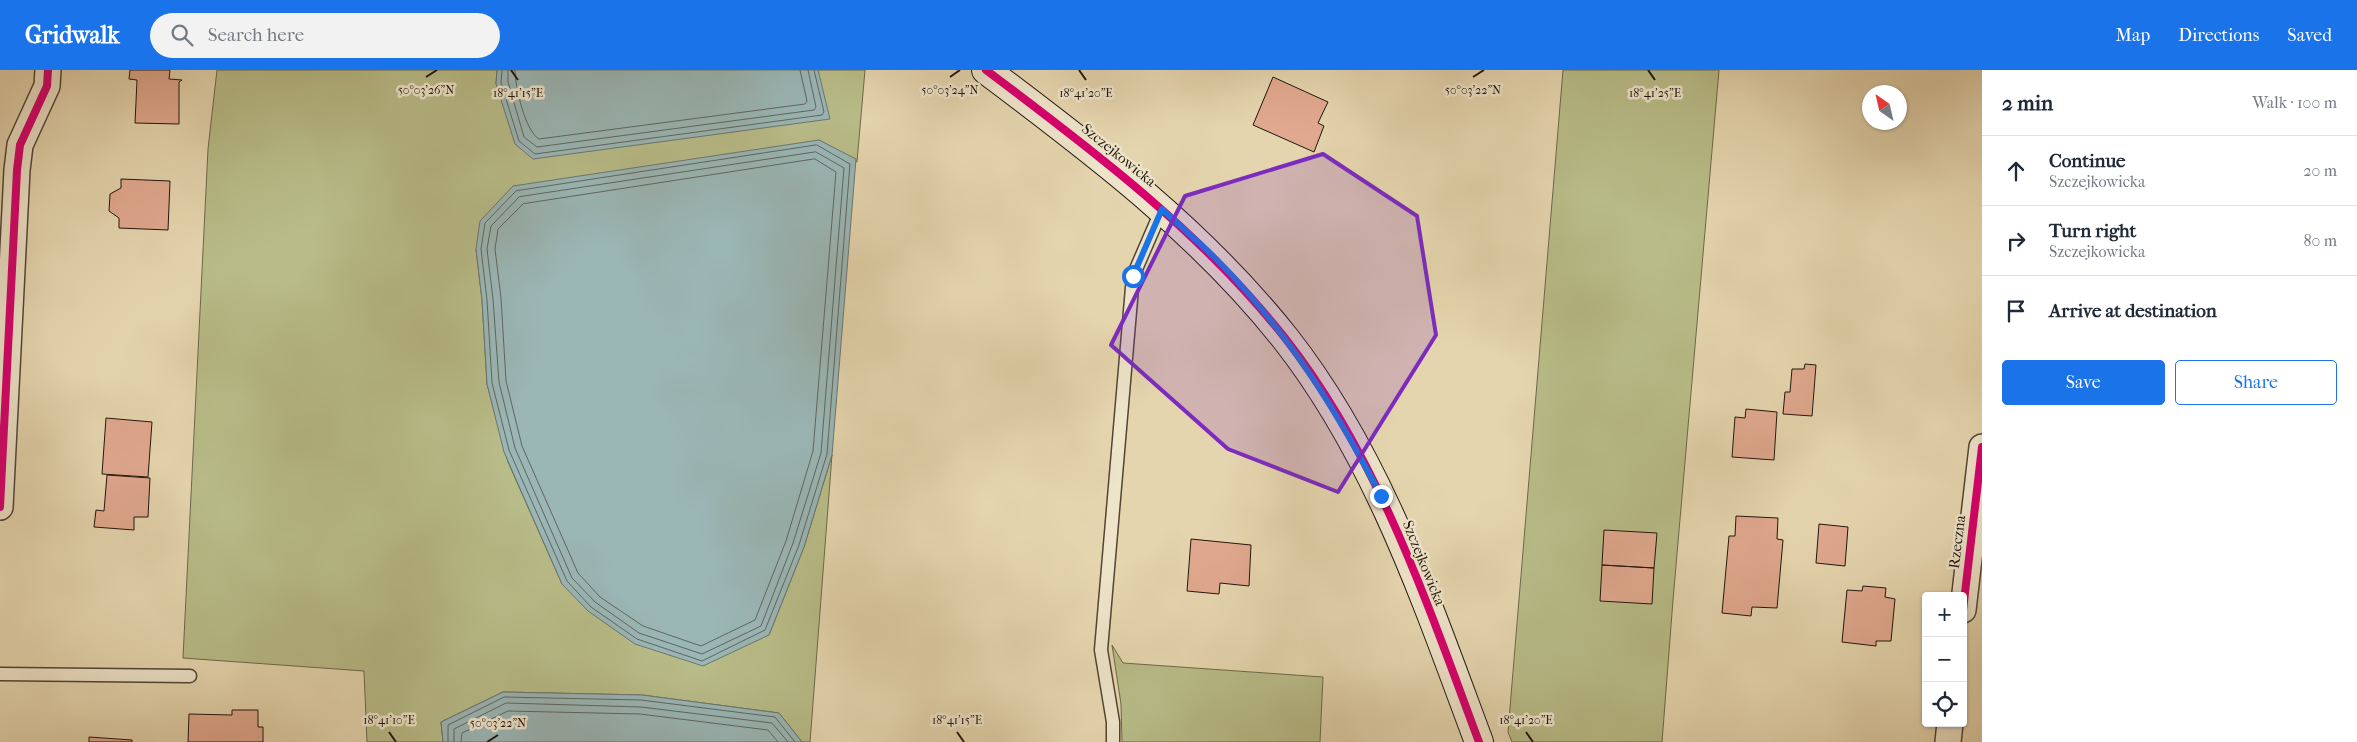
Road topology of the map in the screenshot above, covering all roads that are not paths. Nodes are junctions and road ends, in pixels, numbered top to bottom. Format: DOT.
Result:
graph roads {
  1 [pos="48,70"];
  2 [pos="986,70"];
  3 [pos="1162,209"];
  4 [pos="1982,446"];
  5 [pos="0,507"];
  6 [pos="1965,592"];
  7 [pos="0,674"];
  8 [pos="190,676"];
  9 [pos="1950,727"];
  10 [pos="1113,742"];
  11 [pos="1479,742"];
  12 [pos="1948,742"];
  1 -- 5 [label="street"];
  2 -- 3 [label="street, Szczejkowicka"];
  3 -- 10 [label="lane"];
  3 -- 11 [label="street, Szczejkowicka"];
  4 -- 6 [label="street, Rzeczna"];
  7 -- 8 [label="lane"];
  9 -- 12 [label="street"];
}
